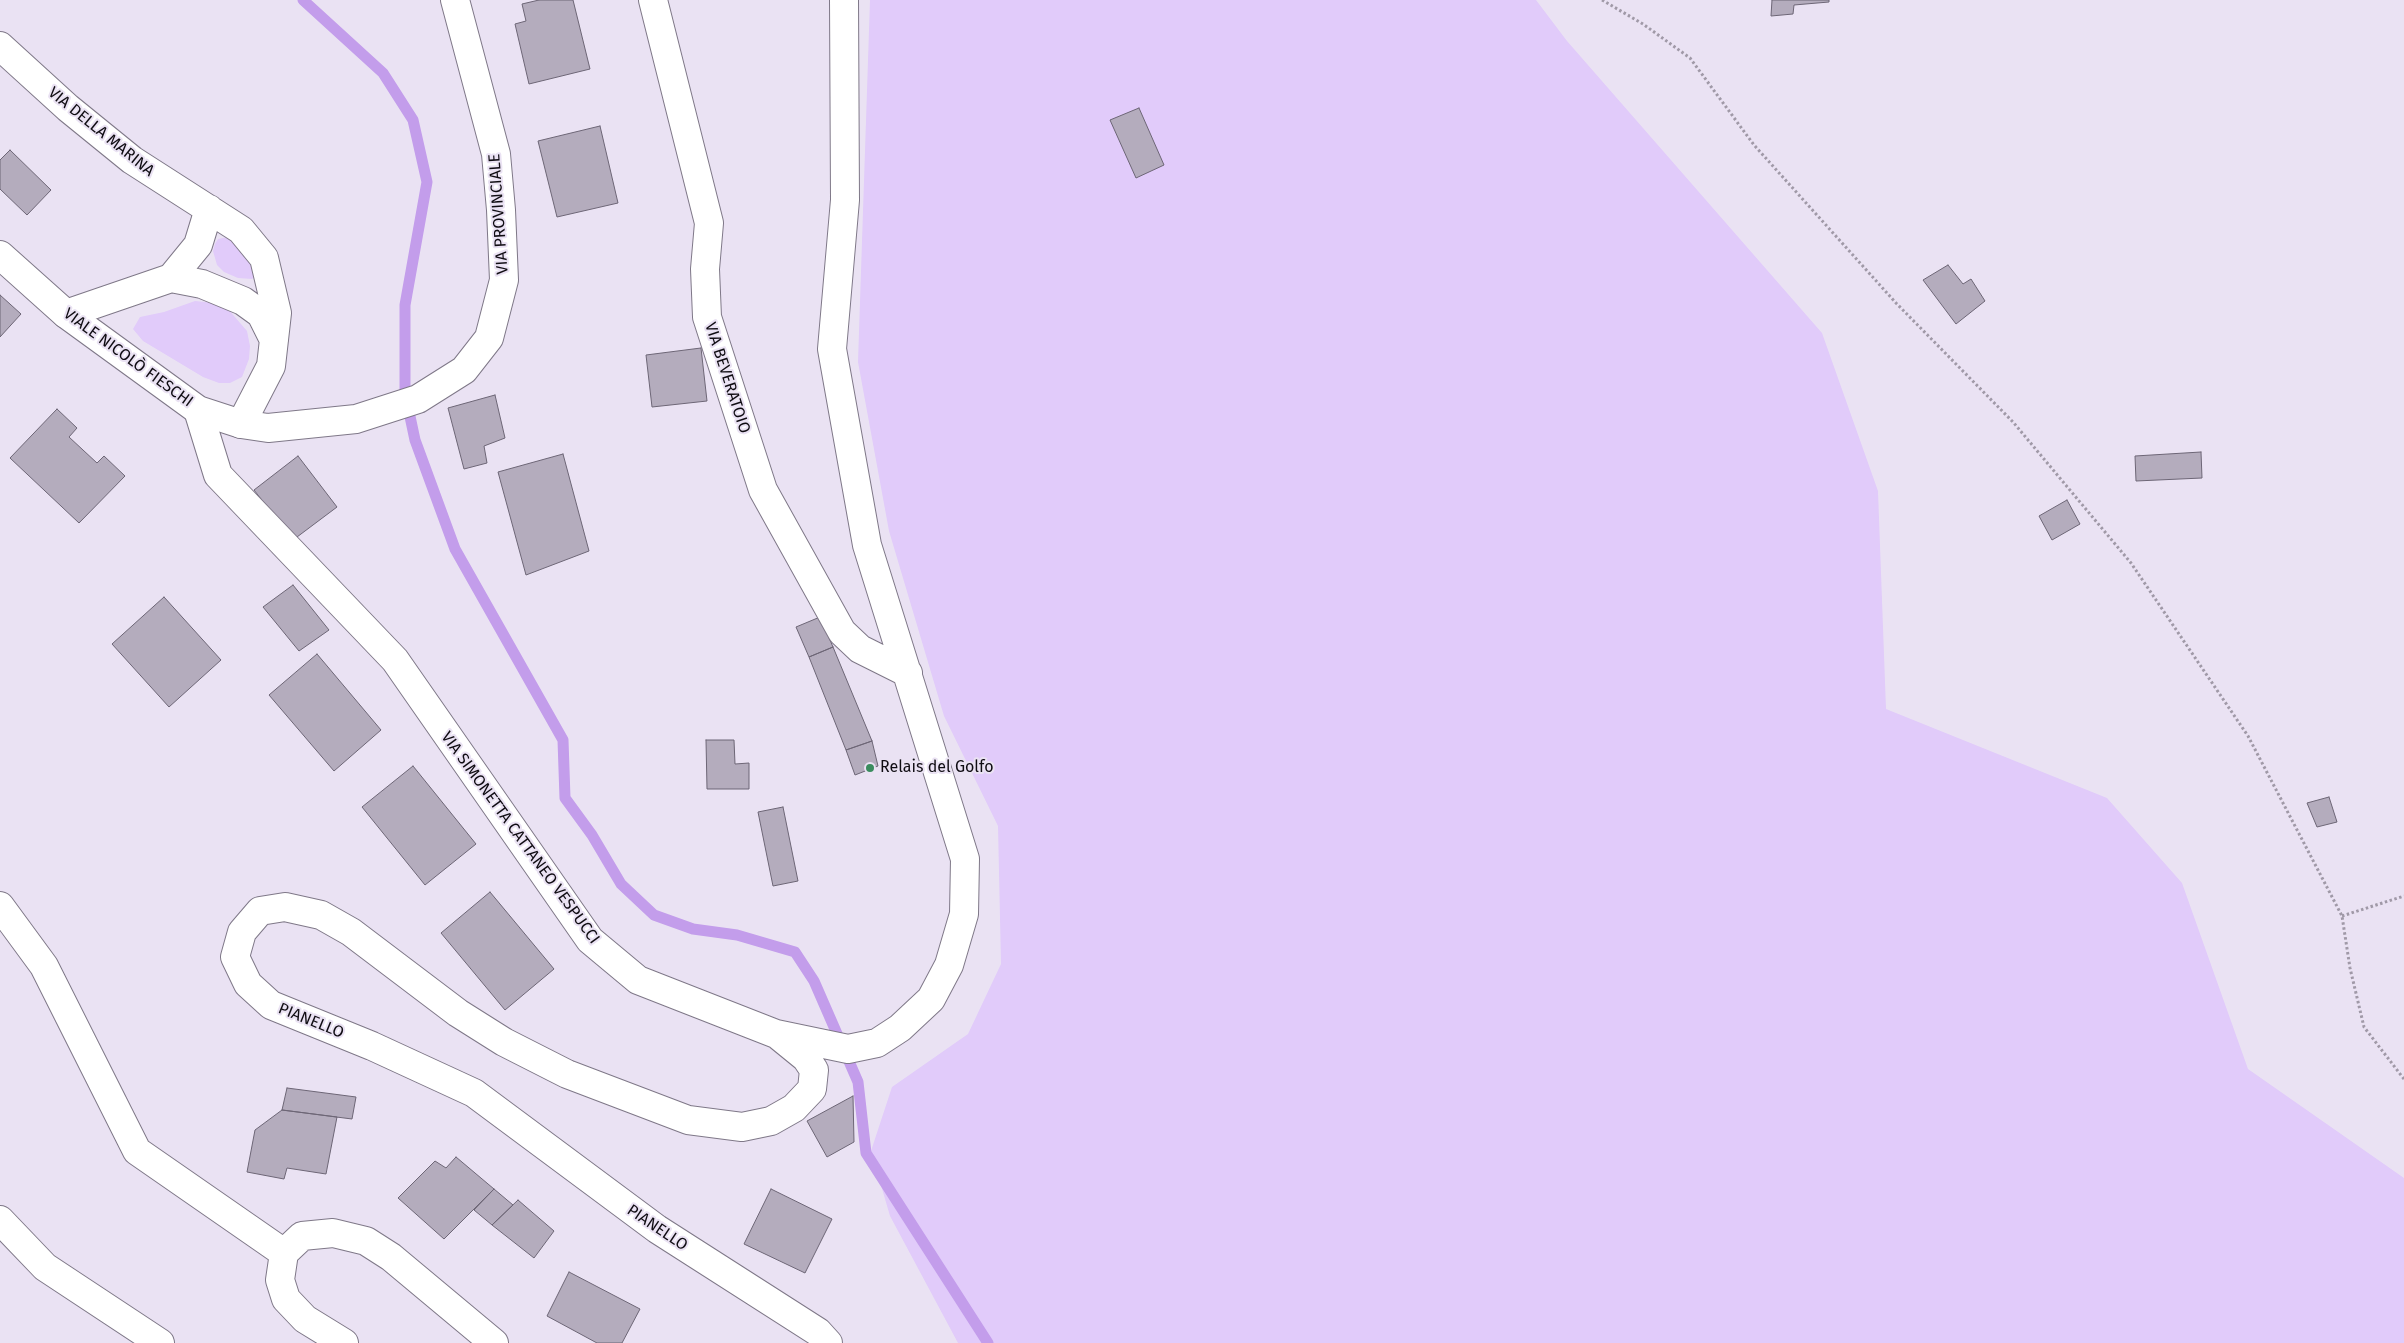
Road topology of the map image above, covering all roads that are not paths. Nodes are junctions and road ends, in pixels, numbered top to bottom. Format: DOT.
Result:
graph roads {
  1 [pos="455,0"];
  2 [pos="653,0"];
  3 [pos="844,0"];
  4 [pos="0,46"];
  5 [pos="209,209"];
  6 [pos="0,255"];
  7 [pos="171,278"];
  8 [pos="66,314"];
  9 [pos="274,340"];
  10 [pos="391,407"];
  11 [pos="198,410"];
  12 [pos="241,424"];
  13 [pos="908,674"];
  14 [pos="0,906"];
  15 [pos="776,1034"];
  16 [pos="0,1220"];
  17 [pos="284,1253"];
  18 [pos="160,1343"];
  19 [pos="344,1343"];
  20 [pos="494,1343"];
  21 [pos="828,1343"];
  1 -- 10 [label="street, VIA PROVINCIALE"];
  2 -- 13 [label="street, VIA BEVERATOIO"];
  3 -- 13 [label="street, VIA SIMONETTA CATTANEO VESPUCCI"];
  4 -- 5 [label="street, VIA DELLA MARINA"];
  5 -- 7 [label="street"];
  5 -- 9 [label="street, VIA DELLA MARINA"];
  6 -- 8 [label="street, VIALE NICOLÒ FIESCHI"];
  7 -- 8 [label="street"];
  7 -- 9 [label="street"];
  8 -- 11 [label="street, VIALE NICOLÒ FIESCHI"];
  9 -- 12 [label="street, VIA DELLA MARINA"];
  10 -- 12 [label="street, VIALE NICOLÒ FIESCHI"];
  11 -- 12 [label="street, VIALE NICOLÒ FIESCHI"];
  11 -- 15 [label="street, VIA SIMONETTA CATTANEO VESPUCCI"];
  13 -- 15 [label="street, VIA SIMONETTA CATTANEO VESPUCCI"];
  14 -- 17 [label="street"];
  15 -- 21 [label="street, PIANELLO"];
  16 -- 18 [label="street"];
  17 -- 19 [label="street"];
  17 -- 20 [label="street"];
}
